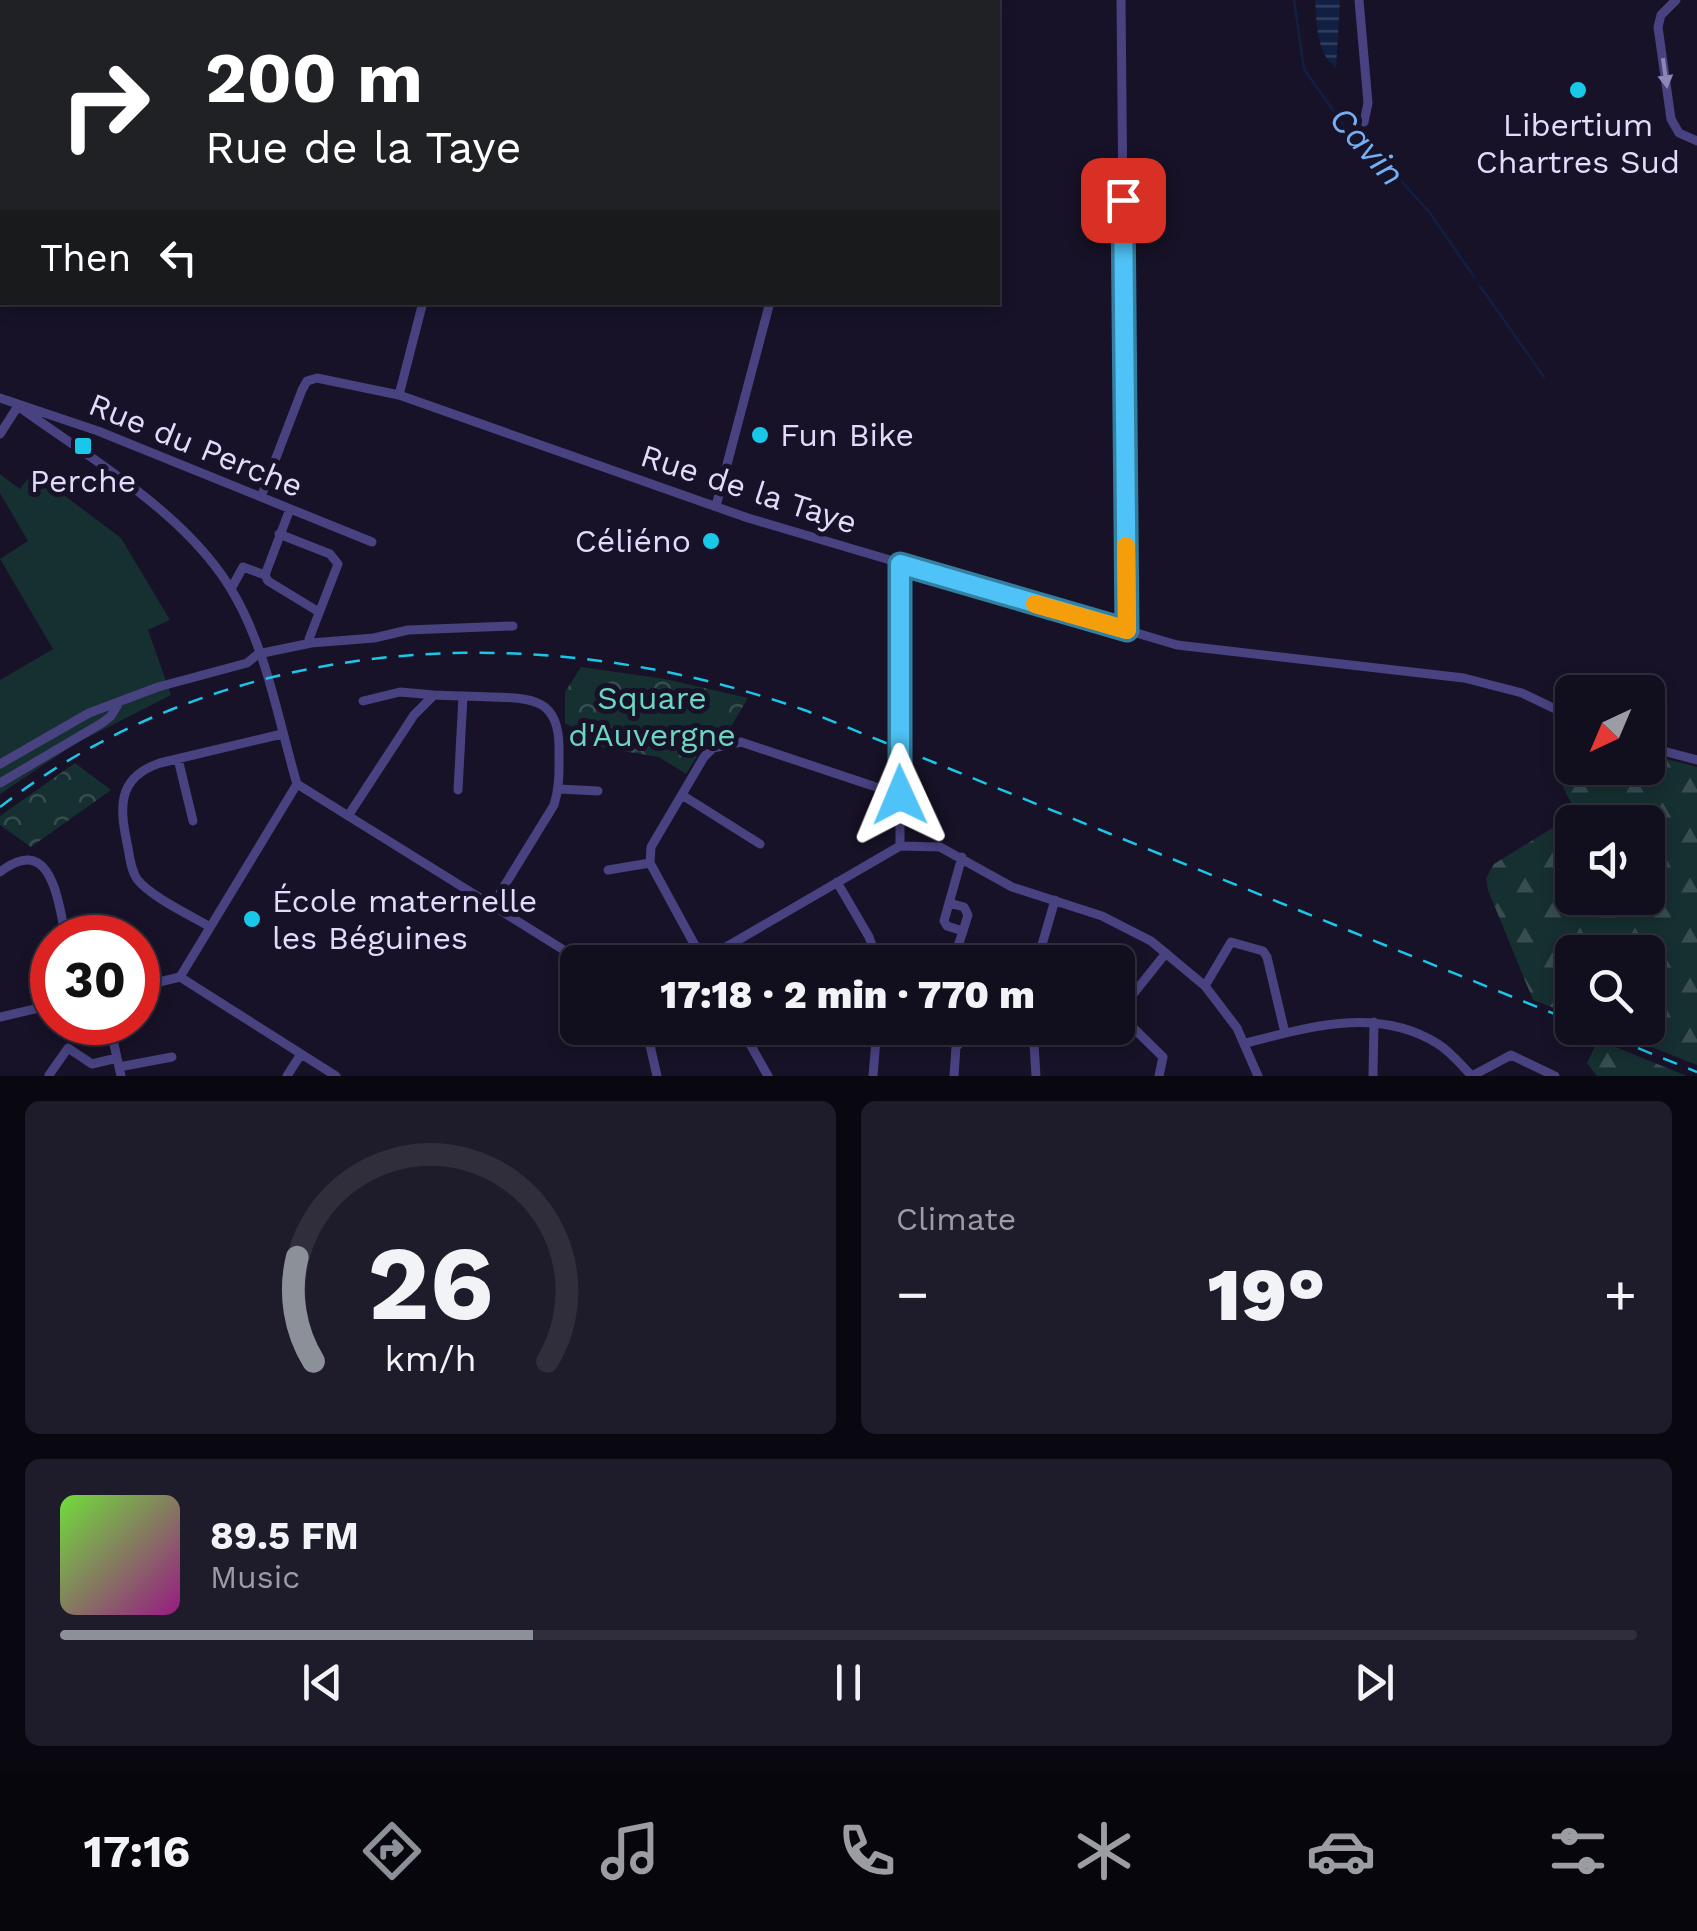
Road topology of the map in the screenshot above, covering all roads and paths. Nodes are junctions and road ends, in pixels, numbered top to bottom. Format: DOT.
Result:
graph roads {
  1 [pos="1121,0"];
  2 [pos="1360,0"];
  3 [pos="1676,0"];
  4 [pos="1364,122"];
  5 [pos="1695,143"];
  6 [pos="422,305"];
  7 [pos="769,305"];
  8 [pos="398,395"];
  9 [pos="0,398"];
  10 [pos="18,406"];
  11 [pos="0,434"];
  12 [pos="261,497"];
  13 [pos="716,506"];
  14 [pos="290,509"];
  15 [pos="279,534"];
  16 [pos="372,542"];
  17 [pos="900,564"];
  18 [pos="265,574"];
  19 [pos="231,589"];
  20 [pos="319,612"];
  21 [pos="514,626"];
  22 [pos="1127,630"];
  23 [pos="311,643"];
  24 [pos="258,654"];
  25 [pos="434,695"];
  26 [pos="463,696"];
  27 [pos="120,700"];
  28 [pos="364,700"];
  29 [pos="1555,709"];
  30 [pos="282,734"];
  31 [pos="1665,752"];
  32 [pos="178,759"];
  33 [pos="1697,760"];
  34 [pos="0,764"];
  35 [pos="0,783"];
  36 [pos="298,784"];
  37 [pos="559,789"];
  38 [pos="458,790"];
  39 [pos="598,790"];
  40 [pos="682,795"];
  41 [pos="900,795"];
  42 [pos="348,816"];
  43 [pos="192,821"];
  44 [pos="760,844"];
  45 [pos="900,846"];
  46 [pos="962,857"];
  47 [pos="650,863"];
  48 [pos="608,870"];
  49 [pos="0,872"];
  50 [pos="838,882"];
  51 [pos="1054,900"];
  52 [pos="949,904"];
  53 [pos="492,906"];
  54 [pos="61,915"];
  55 [pos="210,928"];
  56 [pos="963,931"];
  57 [pos="693,945"];
  58 [pos="731,945"];
  59 [pos="873,945"];
  60 [pos="959,945"];
  61 [pos="1042,945"];
  62 [pos="560,948"];
  63 [pos="1166,953"];
  64 [pos="180,977"];
  65 [pos="160,981"];
  66 [pos="1205,986"];
  67 [pos="30,1010"];
  68 [pos="0,1018"];
  69 [pos="1374,1022"];
  70 [pos="1285,1033"];
  71 [pos="1246,1043"];
  72 [pos="650,1045"];
  73 [pos="751,1045"];
  74 [pos="876,1045"];
  75 [pos="958,1045"];
  76 [pos="1034,1045"];
  77 [pos="301,1054"];
  78 [pos="172,1057"];
  79 [pos="119,1067"];
  80 [pos="49,1075"];
  81 [pos="287,1076"];
  82 [pos="336,1076"];
  83 [pos="657,1076"];
  84 [pos="768,1076"];
  85 [pos="873,1076"];
  86 [pos="954,1076"];
  87 [pos="1036,1076"];
  88 [pos="1158,1076"];
  89 [pos="1258,1076"];
  90 [pos="1373,1076"];
  91 [pos="1472,1076"];
  92 [pos="1555,1076"];
  1 -- 22 [label="street"];
  2 -- 4 [label="street"];
  3 -- 5 [label="street, one-way"];
  6 -- 8 [label="street"];
  7 -- 13 [label="street"];
  8 -- 12 [label="street, Rue de la Taye"];
  8 -- 13 [label="street, Rue de la Taye"];
  9 -- 10 [label="street, Rue du Perche"];
  10 -- 11 [label="street"];
  10 -- 12 [label="street, Rue du Perche"];
  10 -- 19 [label="street"];
  12 -- 14 [label="street, Rue du Perche"];
  13 -- 17 [label="street, Rue de la Taye"];
  14 -- 15 [label="street"];
  14 -- 16 [label="street, Rue du Perche"];
  15 -- 18 [label="street"];
  15 -- 20 [label="street"];
  17 -- 22 [label="street, Rue de la Taye"];
  17 -- 41 [label="street"];
  18 -- 19 [label="street"];
  18 -- 20 [label="street"];
  19 -- 24 [label="street"];
  20 -- 23 [label="street"];
  21 -- 23 [label="street"];
  22 -- 29 [label="street, Rue de la Taye"];
  23 -- 24 [label="street"];
  24 -- 27 [label="street"];
  24 -- 30 [label="street"];
  25 -- 26 [label="street"];
  25 -- 28 [label="street"];
  25 -- 42 [label="street"];
  26 -- 37 [label="street"];
  26 -- 38 [label="street"];
  27 -- 34 [label="street"];
  27 -- 35 [label="street"];
  30 -- 32 [label="street"];
  30 -- 36 [label="street"];
  31 -- 33 [label="street"];
  32 -- 43 [label="street"];
  32 -- 55 [label="street"];
  36 -- 42 [label="street"];
  36 -- 55 [label="street"];
  37 -- 39 [label="street"];
  37 -- 53 [label="street"];
  40 -- 41 [label="street"];
  40 -- 44 [label="street"];
  40 -- 47 [label="street"];
  41 -- 45 [label="street"];
  42 -- 53 [label="street"];
  45 -- 46 [label="street"];
  45 -- 50 [label="street"];
  46 -- 51 [label="street"];
  46 -- 52 [label="street"];
  47 -- 48 [label="street"];
  47 -- 57 [label="street"];
  49 -- 54 [label="street"];
  50 -- 58 [label="street"];
  50 -- 59 [label="street"];
  51 -- 61 [label="street"];
  51 -- 63 [label="street"];
  52 -- 56 [label="street"];
  52 -- 56 [label="street"];
  53 -- 62 [label="street"];
  55 -- 64 [label="street"];
  56 -- 60 [label="street"];
  63 -- 66 [label="street"];
  63 -- 88 [label="street"];
  64 -- 65 [label="street"];
  64 -- 77 [label="street"];
  66 -- 70 [label="street"];
  66 -- 71 [label="street"];
  67 -- 68 [label="street"];
  69 -- 70 [label="street"];
  69 -- 90 [label="street"];
  69 -- 91 [label="street"];
  70 -- 71 [label="street"];
  71 -- 89 [label="street"];
  72 -- 83 [label="street"];
  73 -- 84 [label="street"];
  74 -- 85 [label="street"];
  75 -- 86 [label="street"];
  76 -- 87 [label="street"];
  77 -- 81 [label="street"];
  77 -- 82 [label="street"];
  78 -- 79 [label="street"];
  79 -- 80 [label="street"];
  91 -- 92 [label="street"];
}
